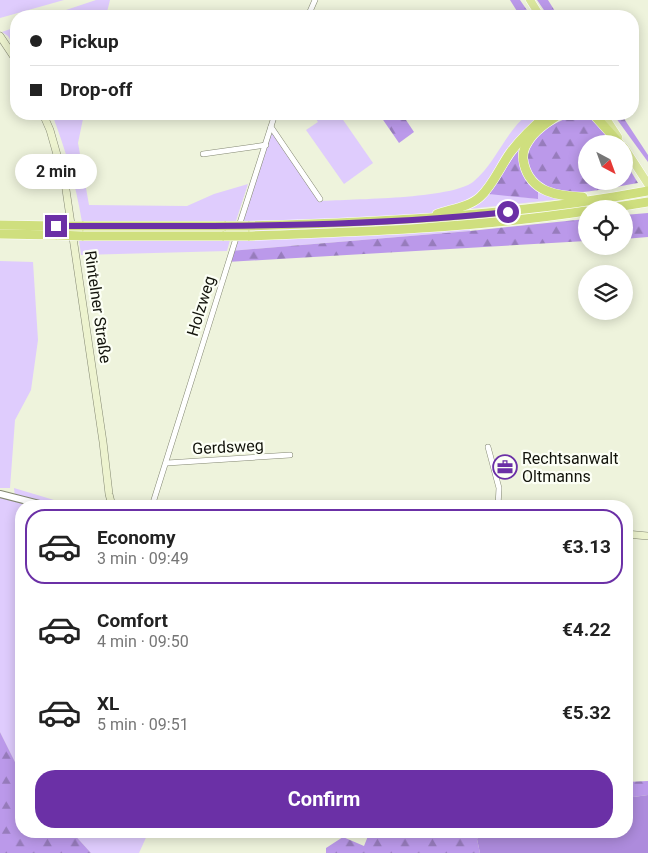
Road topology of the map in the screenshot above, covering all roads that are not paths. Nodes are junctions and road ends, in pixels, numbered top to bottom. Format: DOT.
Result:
graph roads {
  1 [pos="0,36"];
  2 [pos="10,51"];
  3 [pos="46,120"];
  4 [pos="273,120"];
  5 [pos="548,120"];
  6 [pos="550,120"];
  7 [pos="598,120"];
  8 [pos="607,120"];
  9 [pos="271,127"];
  10 [pos="612,135"];
  11 [pos="616,135"];
  12 [pos="266,145"];
  13 [pos="203,154"];
  14 [pos="633,162"];
  15 [pos="648,184"];
  16 [pos="648,191"];
  17 [pos="603,198"];
  18 [pos="320,199"];
  19 [pos="648,202"];
  20 [pos="633,204"];
  21 [pos="578,213"];
  22 [pos="420,219"];
  23 [pos="0,225"];
  24 [pos="56,230"];
  25 [pos="0,234"];
  26 [pos="488,447"];
  27 [pos="290,456"];
  28 [pos="166,463"];
  29 [pos="0,494"];
  30 [pos="25,500"];
  31 [pos="110,500"];
  32 [pos="154,500"];
  33 [pos="498,500"];
  34 [pos="633,535"];
  35 [pos="648,536"];
  1 -- 2 [label="main road"];
  3 -- 31 [label="main road, Rintelner Straße"];
  4 -- 9 [label="street, Holzweg"];
  5 -- 22 [label="highway"];
  6 -- 17 [label="highway"];
  7 -- 10 [label="highway"];
  8 -- 11 [label="main road"];
  9 -- 12 [label="street, Holzweg"];
  9 -- 18 [label="street"];
  12 -- 13 [label="street"];
  12 -- 28 [label="street, Holzweg"];
  14 -- 15 [label="main road"];
  16 -- 17 [label="highway"];
  17 -- 22 [label="highway"];
  19 -- 20 [label="highway"];
  21 -- 24 [label="highway, bridge"];
  22 -- 24 [label="highway, bridge"];
  23 -- 24 [label="highway"];
  24 -- 25 [label="highway"];
  26 -- 33 [label="street"];
  27 -- 28 [label="street, Gerdsweg"];
  28 -- 32 [label="street, Holzweg"];
  29 -- 30 [label="street"];
  34 -- 35 [label="main road"];
}
